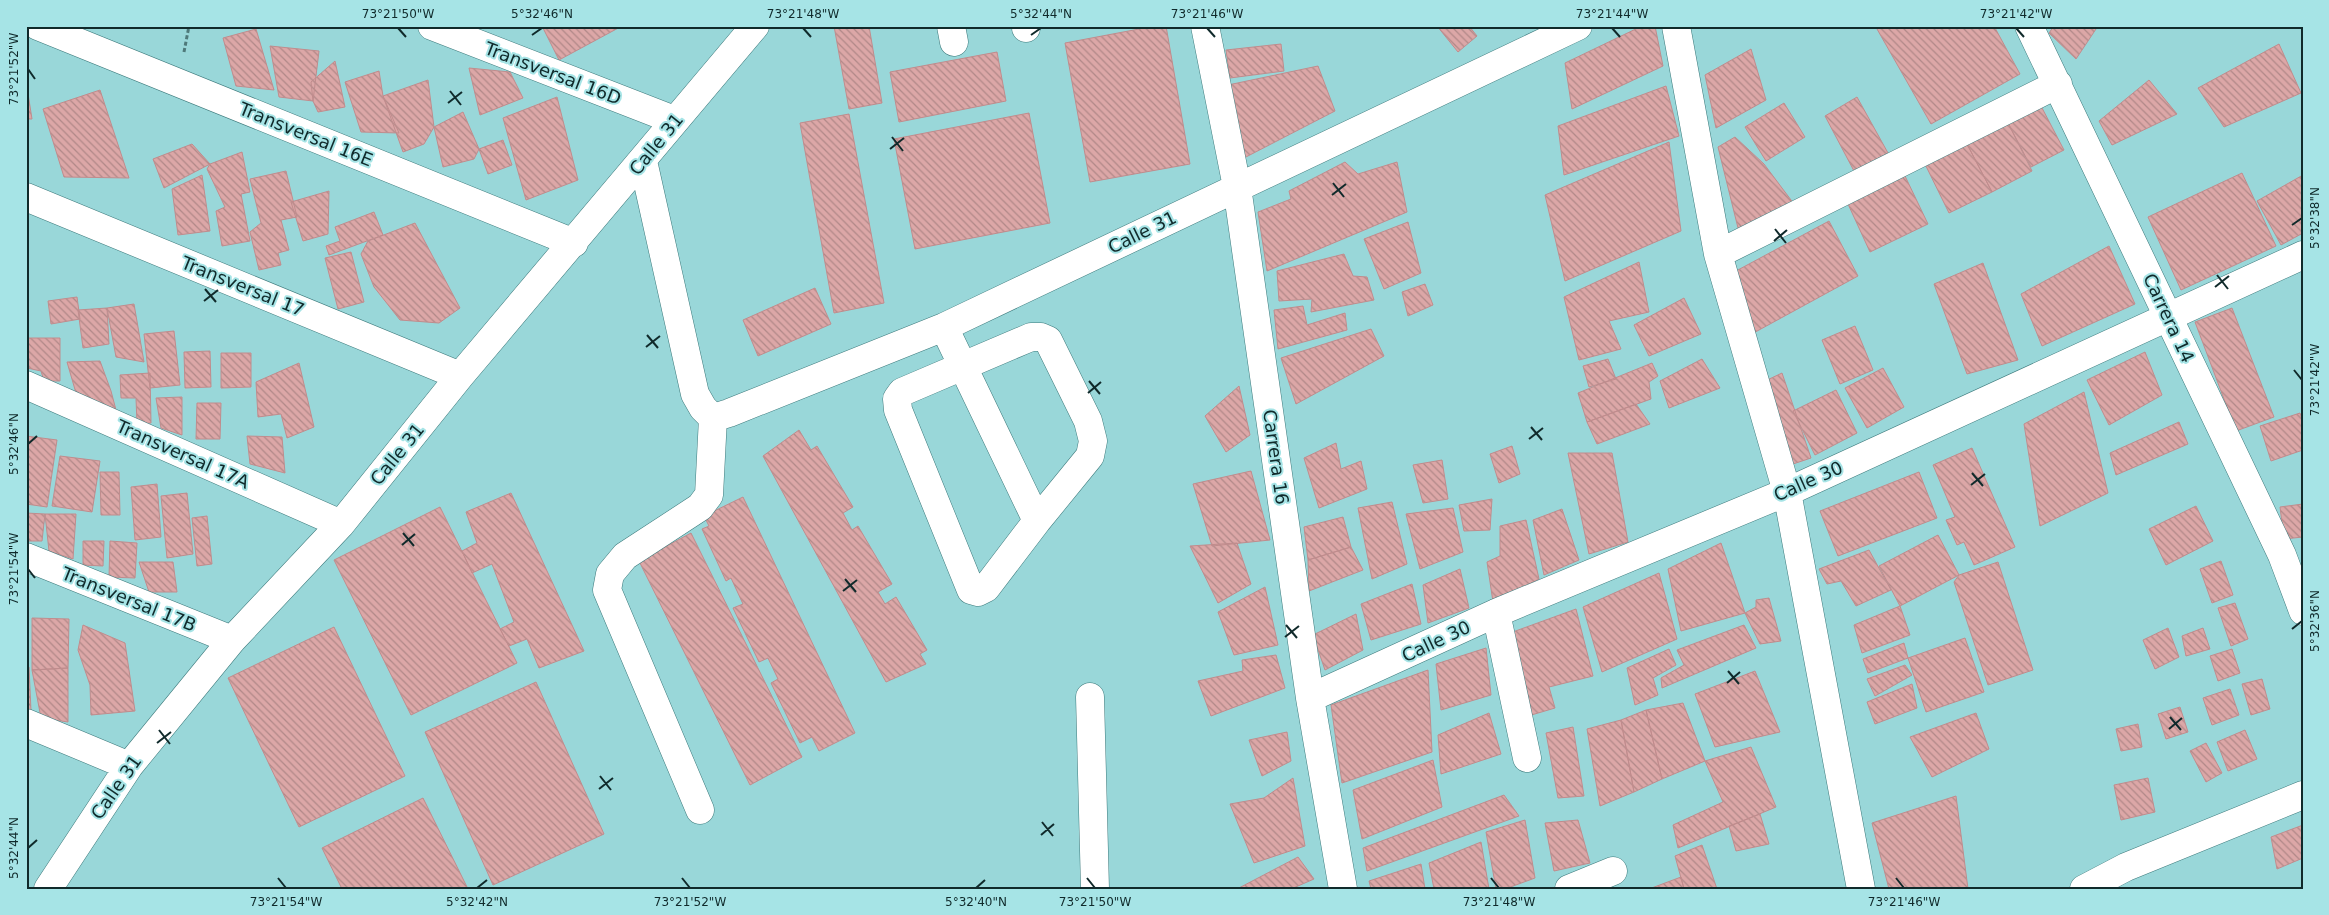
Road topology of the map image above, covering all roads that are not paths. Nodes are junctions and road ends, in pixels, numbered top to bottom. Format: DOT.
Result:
graph roads {
  1 [pos="38,26"];
  2 [pos="432,26"];
  3 [pos="755,26"];
  4 [pos="1205,26"];
  5 [pos="1578,26"];
  6 [pos="1676,26"];
  7 [pos="2029,26"];
  8 [pos="2058,84"];
  9 [pos="674,120"];
  10 [pos="643,161"];
  11 [pos="1237,187"];
  12 [pos="26,197"];
  13 [pos="574,243"];
  14 [pos="1718,254"];
  15 [pos="2303,255"];
  16 [pos="2168,316"];
  17 [pos="944,327"];
  18 [pos="963,366"];
  19 [pos="460,376"];
  20 [pos="26,385"];
  21 [pos="708,413"];
  22 [pos="1787,492"];
  23 [pos="1037,521"];
  24 [pos="341,524"];
  25 [pos="26,557"];
  26 [pos="2303,611"];
  27 [pos="1496,613"];
  28 [pos="232,640"];
  29 [pos="1090,697"];
  30 [pos="1310,698"];
  31 [pos="26,724"];
  32 [pos="1527,758"];
  33 [pos="129,766"];
  34 [pos="2303,796"];
  35 [pos="700,810"];
  36 [pos="1613,871"];
  37 [pos="26,886"];
  38 [pos="34,889"];
  39 [pos="48,889"];
  40 [pos="1095,889"];
  41 [pos="1342,889"];
  42 [pos="1569,889"];
  43 [pos="1861,889"];
  44 [pos="2084,889"];
  1 -- 13 [label="street, Transversal 16E"];
  2 -- 9 [label="street, Transversal 16D"];
  3 -- 9 [label="street, Calle 31"];
  4 -- 11 [label="street, Carrera 16"];
  5 -- 11 [label="street, Calle 31"];
  6 -- 14 [label="street"];
  7 -- 8 [label="street, Carrera 14"];
  8 -- 14 [label="street"];
  8 -- 16 [label="street, Carrera 14"];
  9 -- 10 [label="street, Calle 31"];
  10 -- 13 [label="street, Calle 31"];
  10 -- 21 [label="street"];
  11 -- 17 [label="street, Calle 31"];
  11 -- 30 [label="street, Carrera 16"];
  12 -- 19 [label="street, Transversal 17"];
  13 -- 19 [label="street, Calle 31"];
  14 -- 22 [label="street"];
  15 -- 16 [label="street, Calle 30"];
  16 -- 22 [label="street, Calle 30"];
  16 -- 26 [label="street, Carrera 14"];
  17 -- 18 [label="street"];
  17 -- 21 [label="street, Calle 31"];
  18 -- 23 [label="street"];
  18 -- 23 [label="street"];
  18 -- 23 [label="street"];
  19 -- 24 [label="street, Calle 31"];
  20 -- 24 [label="street, Transversal 17A"];
  21 -- 35 [label="street"];
  22 -- 27 [label="street, Calle 30"];
  22 -- 43 [label="street"];
  24 -- 28 [label="street, Calle 31"];
  25 -- 28 [label="street, Transversal 17B"];
  27 -- 30 [label="street, Calle 30"];
  27 -- 32 [label="street"];
  28 -- 33 [label="street, Calle 31"];
  29 -- 40 [label="street"];
  30 -- 41 [label="street, Carrera 16"];
  31 -- 33 [label="street"];
  33 -- 39 [label="street, Calle 31"];
  34 -- 44 [label="street"];
  36 -- 42 [label="street"];
  37 -- 38 [label="street"];
}
